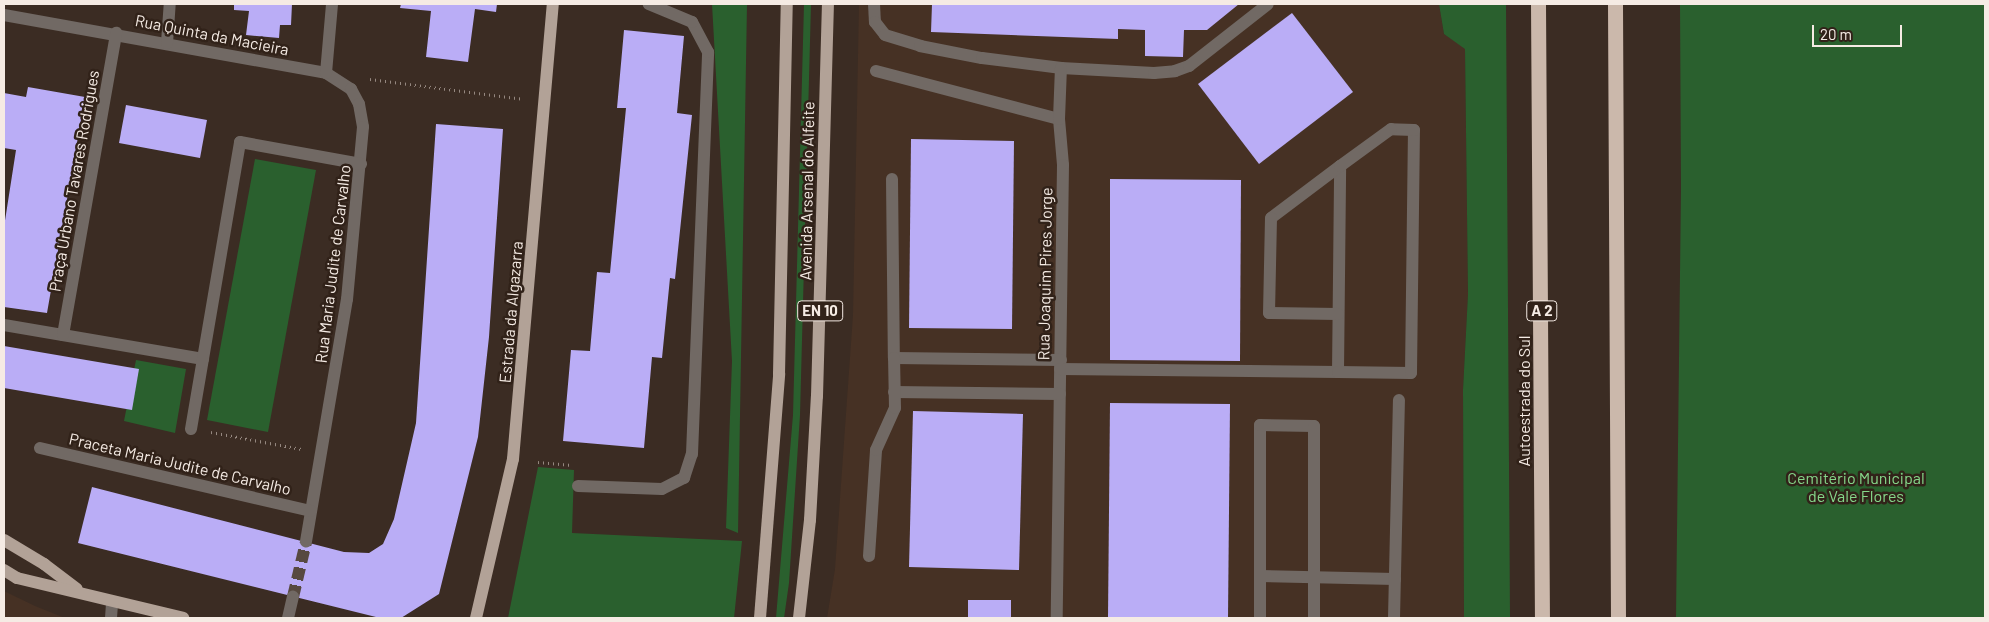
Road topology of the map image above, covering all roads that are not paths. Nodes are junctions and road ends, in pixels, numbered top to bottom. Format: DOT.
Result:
graph roads {
  1 [pos="170,4"];
  2 [pos="332,4"];
  3 [pos="553,4"];
  4 [pos="649,4"];
  5 [pos="787,4"];
  6 [pos="828,4"];
  7 [pos="874,4"];
  8 [pos="1268,4"];
  9 [pos="1538,4"];
  10 [pos="1615,4"];
  11 [pos="4,15"];
  12 [pos="116,33"];
  13 [pos="167,43"];
  14 [pos="1061,68"];
  15 [pos="876,71"];
  16 [pos="326,74"];
  17 [pos="1059,119"];
  18 [pos="360,164"];
  19 [pos="1340,166"];
  20 [pos="892,179"];
  21 [pos="1338,314"];
  22 [pos="4,325"];
  23 [pos="63,335"];
  24 [pos="894,358"];
  25 [pos="203,359"];
  26 [pos="1061,364"];
  27 [pos="1338,372"];
  28 [pos="894,392"];
  29 [pos="1060,394"];
  30 [pos="1399,400"];
  31 [pos="191,429"];
  32 [pos="40,448"];
  33 [pos="578,486"];
  34 [pos="311,511"];
  35 [pos="4,540"];
  36 [pos="306,542"];
  37 [pos="869,556"];
  38 [pos="4,570"];
  39 [pos="1260,576"];
  40 [pos="1314,578"];
  41 [pos="1395,579"];
  42 [pos="79,590"];
  43 [pos="293,597"];
  44 [pos="112,602"];
  45 [pos="112,618"];
  46 [pos="182,618"];
  47 [pos="288,618"];
  48 [pos="476,618"];
  49 [pos="760,618"];
  50 [pos="799,618"];
  51 [pos="1057,618"];
  52 [pos="1260,618"];
  53 [pos="1314,618"];
  54 [pos="1394,618"];
  55 [pos="1542,618"];
  56 [pos="1618,618"];
  1 -- 13 [label="street"];
  2 -- 16 [label="street"];
  3 -- 48 [label="main road, Estrada da Algazarra"];
  4 -- 33 [label="street"];
  5 -- 49 [label="main road, Avenida Arsenal do Alfeite / EN 10"];
  6 -- 50 [label="main road, Avenida Arsenal do Alfeite / EN 10"];
  7 -- 14 [label="street"];
  8 -- 14 [label="street"];
  9 -- 55 [label="highway, Autoestrada do Sul / A 2"];
  10 -- 56 [label="highway"];
  11 -- 12 [label="street, Rua Quinta da Macieira"];
  12 -- 13 [label="street, Rua Quinta da Macieira"];
  12 -- 23 [label="street, Praça Urbano Tavares Rodrigues"];
  13 -- 16 [label="street, Rua Quinta da Macieira"];
  14 -- 17 [label="street, Rua Joaquim Pires Jorge"];
  15 -- 17 [label="street"];
  16 -- 18 [label="street, Rua Maria Judite de Carvalho"];
  17 -- 26 [label="street, Rua Joaquim Pires Jorge"];
  18 -- 25 [label="street"];
  18 -- 34 [label="street, Rua Maria Judite de Carvalho"];
  19 -- 21 [label="street"];
  19 -- 21 [label="street"];
  19 -- 27 [label="street"];
  20 -- 24 [label="street"];
  21 -- 27 [label="street"];
  22 -- 23 [label="street"];
  23 -- 25 [label="street"];
  24 -- 26 [label="street"];
  24 -- 28 [label="street"];
  25 -- 31 [label="street"];
  26 -- 27 [label="street"];
  26 -- 29 [label="street, Rua Joaquim Pires Jorge"];
  28 -- 29 [label="street"];
  28 -- 37 [label="street"];
  29 -- 51 [label="street, Rua Joaquim Pires Jorge"];
  30 -- 41 [label="street"];
  32 -- 34 [label="street, Praceta Maria Judite de Carvalho"];
  34 -- 36 [label="street, Rua Maria Judite de Carvalho"];
  35 -- 42 [label="main road"];
  38 -- 42 [label="main road"];
  39 -- 40 [label="street"];
  39 -- 40 [label="street"];
  39 -- 52 [label="street"];
  40 -- 41 [label="street"];
  40 -- 53 [label="street"];
  41 -- 54 [label="street"];
  42 -- 44 [label="main road"];
  43 -- 47 [label="street"];
  44 -- 45 [label="street"];
  44 -- 46 [label="main road"];
}
